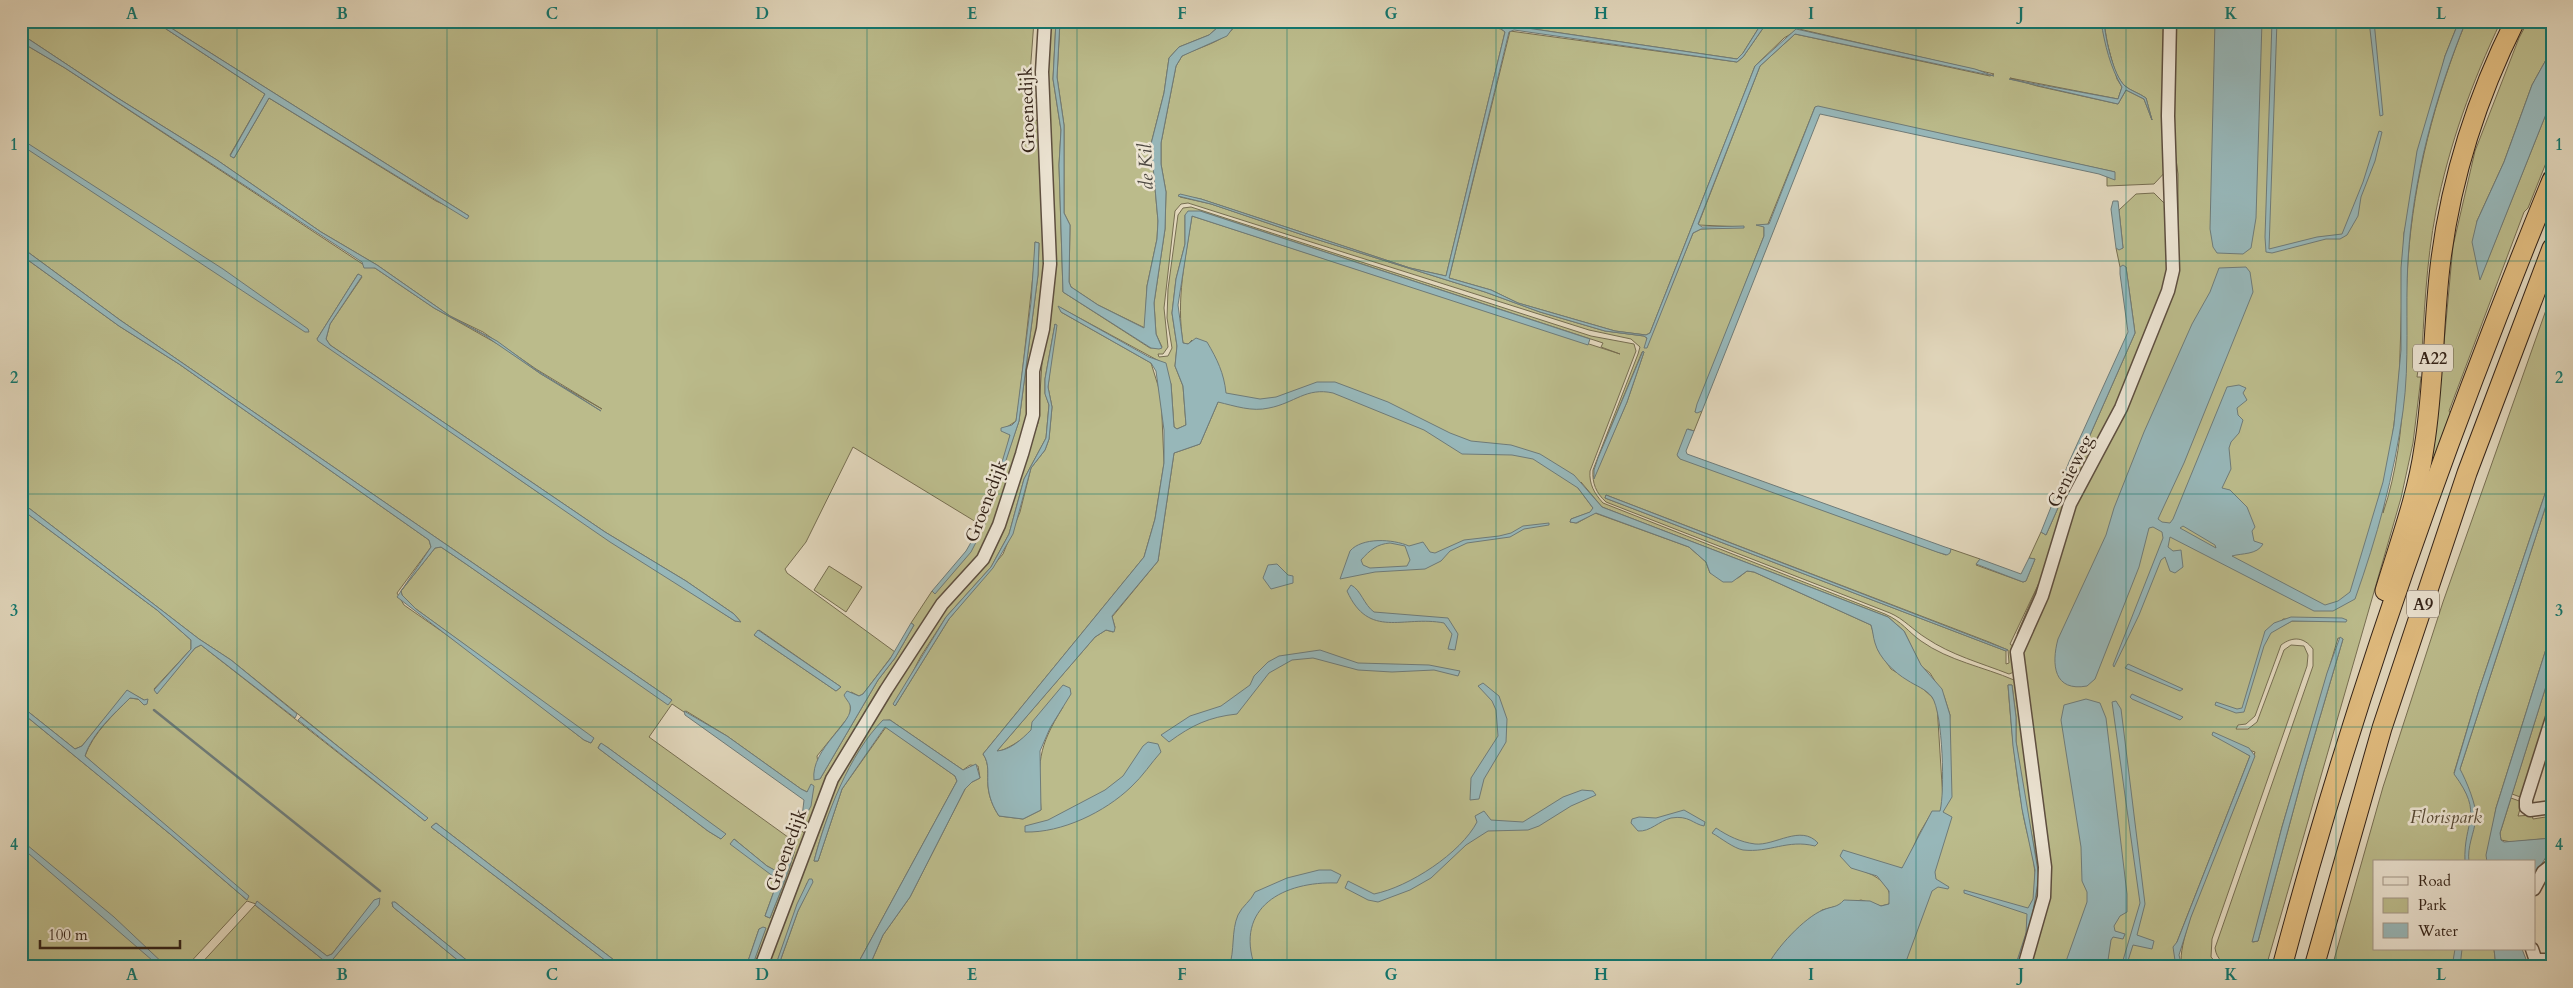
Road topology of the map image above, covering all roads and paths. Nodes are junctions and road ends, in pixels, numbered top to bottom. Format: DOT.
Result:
graph roads {
  1 [pos="1045,21"];
  2 [pos="2170,21"];
  3 [pos="2515,21"];
  4 [pos="2552,180"];
  5 [pos="2552,248"];
  6 [pos="2360,699"];
  7 [pos="2552,718"];
  8 [pos="2552,808"];
  9 [pos="2552,865"];
  10 [pos="2536,885"];
  11 [pos="2535,959"];
  12 [pos="2552,960"];
  13 [pos="761,967"];
  14 [pos="2024,967"];
  15 [pos="2282,967"];
  16 [pos="2314,967"];
  1 -- 13 [label="street, Groenedijk"];
  2 -- 14 [label="street, Genieweg"];
  3 -- 6 [label="highway, A22"];
  4 -- 6 [label="highway, A9"];
  5 -- 16 [label="highway, A9"];
  6 -- 15 [label="highway, A9"];
  7 -- 8 [label="street"];
  9 -- 10 [label="street"];
  11 -- 12 [label="street"];
}
